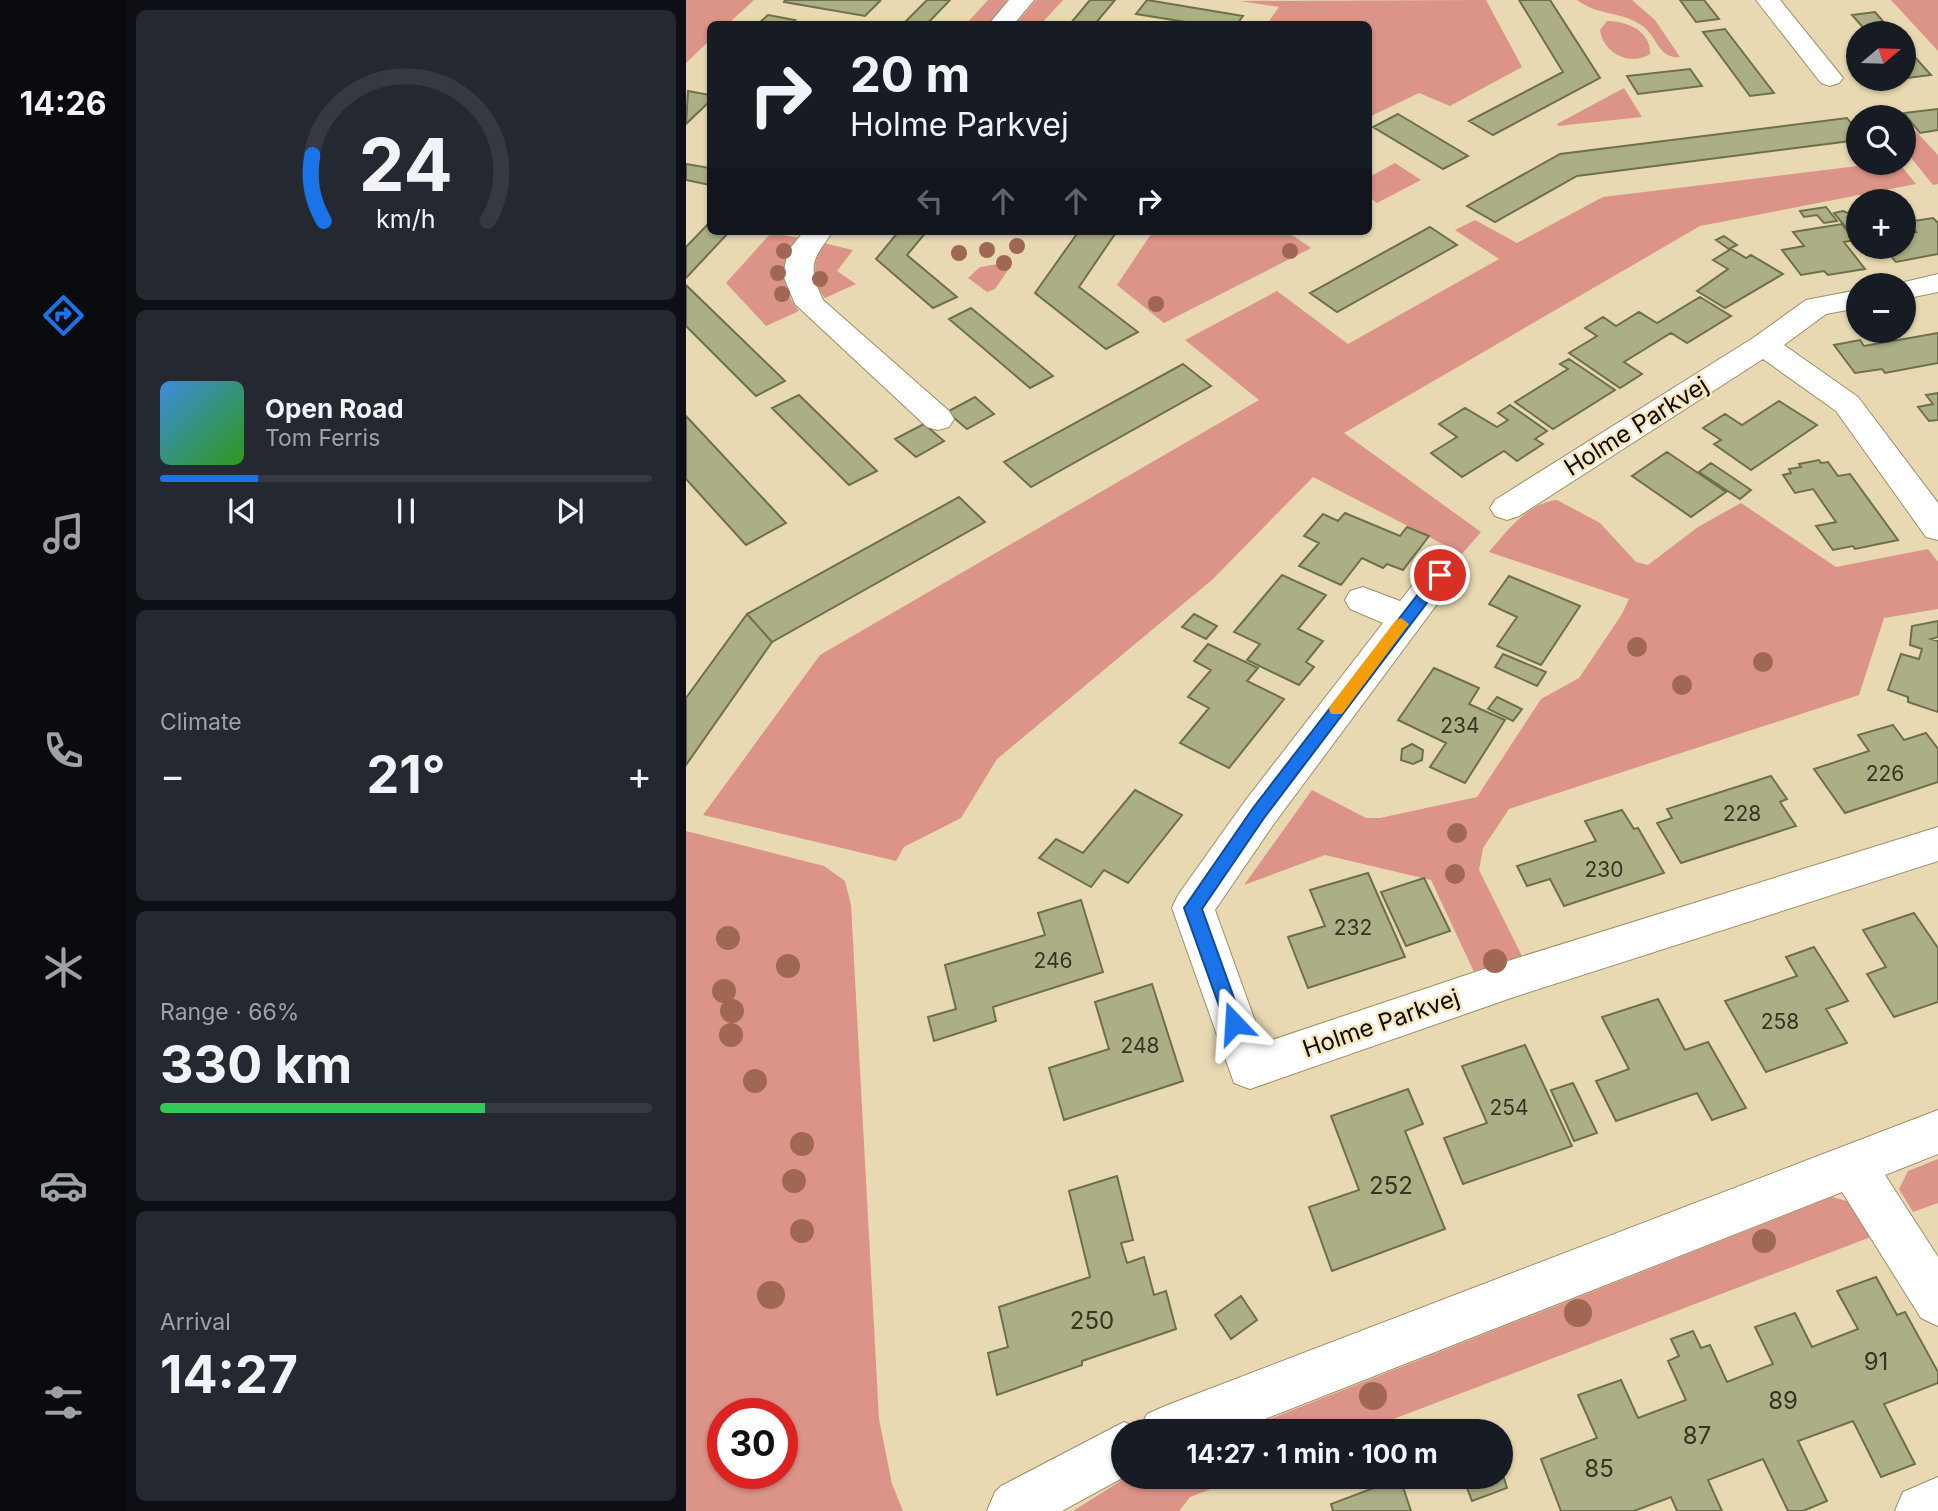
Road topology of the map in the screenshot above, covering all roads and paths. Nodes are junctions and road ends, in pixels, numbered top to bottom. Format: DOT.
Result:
graph roads {
  1 [pos="1022,0"];
  2 [pos="1768,0"];
  3 [pos="1004,21"];
  4 [pos="1830,78"];
  5 [pos="816,235"];
  6 [pos="1938,283"];
  7 [pos="1916,288"];
  8 [pos="1846,301"];
  9 [pos="1764,345"];
  10 [pos="938,419"];
  11 [pos="1507,508"];
  12 [pos="1938,528"];
  13 [pos="1440,575"];
  14 [pos="1363,600"];
  15 [pos="1405,618"];
  16 [pos="1938,844"];
  17 [pos="1938,1132"];
  18 [pos="1852,1165"];
  19 [pos="1938,1301"];
  20 [pos="1198,1419"];
  21 [pos="1111,1455"];
  22 [pos="1938,1504"];
  23 [pos="1014,1511"];
  24 [pos="1922,1511"];
  1 -- 3 [label="street"];
  2 -- 4 [label="street"];
  5 -- 10 [label="street"];
  6 -- 7 [label="street"];
  8 -- 9 [label="street, Holme Parkvej"];
  9 -- 11 [label="street, Holme Parkvej"];
  9 -- 12 [label="street"];
  13 -- 15 [label="street, Holme Parkvej"];
  14 -- 15 [label="street"];
  15 -- 16 [label="street, Holme Parkvej"];
  17 -- 18 [label="street"];
  18 -- 19 [label="street"];
  18 -- 20 [label="street"];
  21 -- 23 [label="street"];
  22 -- 24 [label="street"];
}
